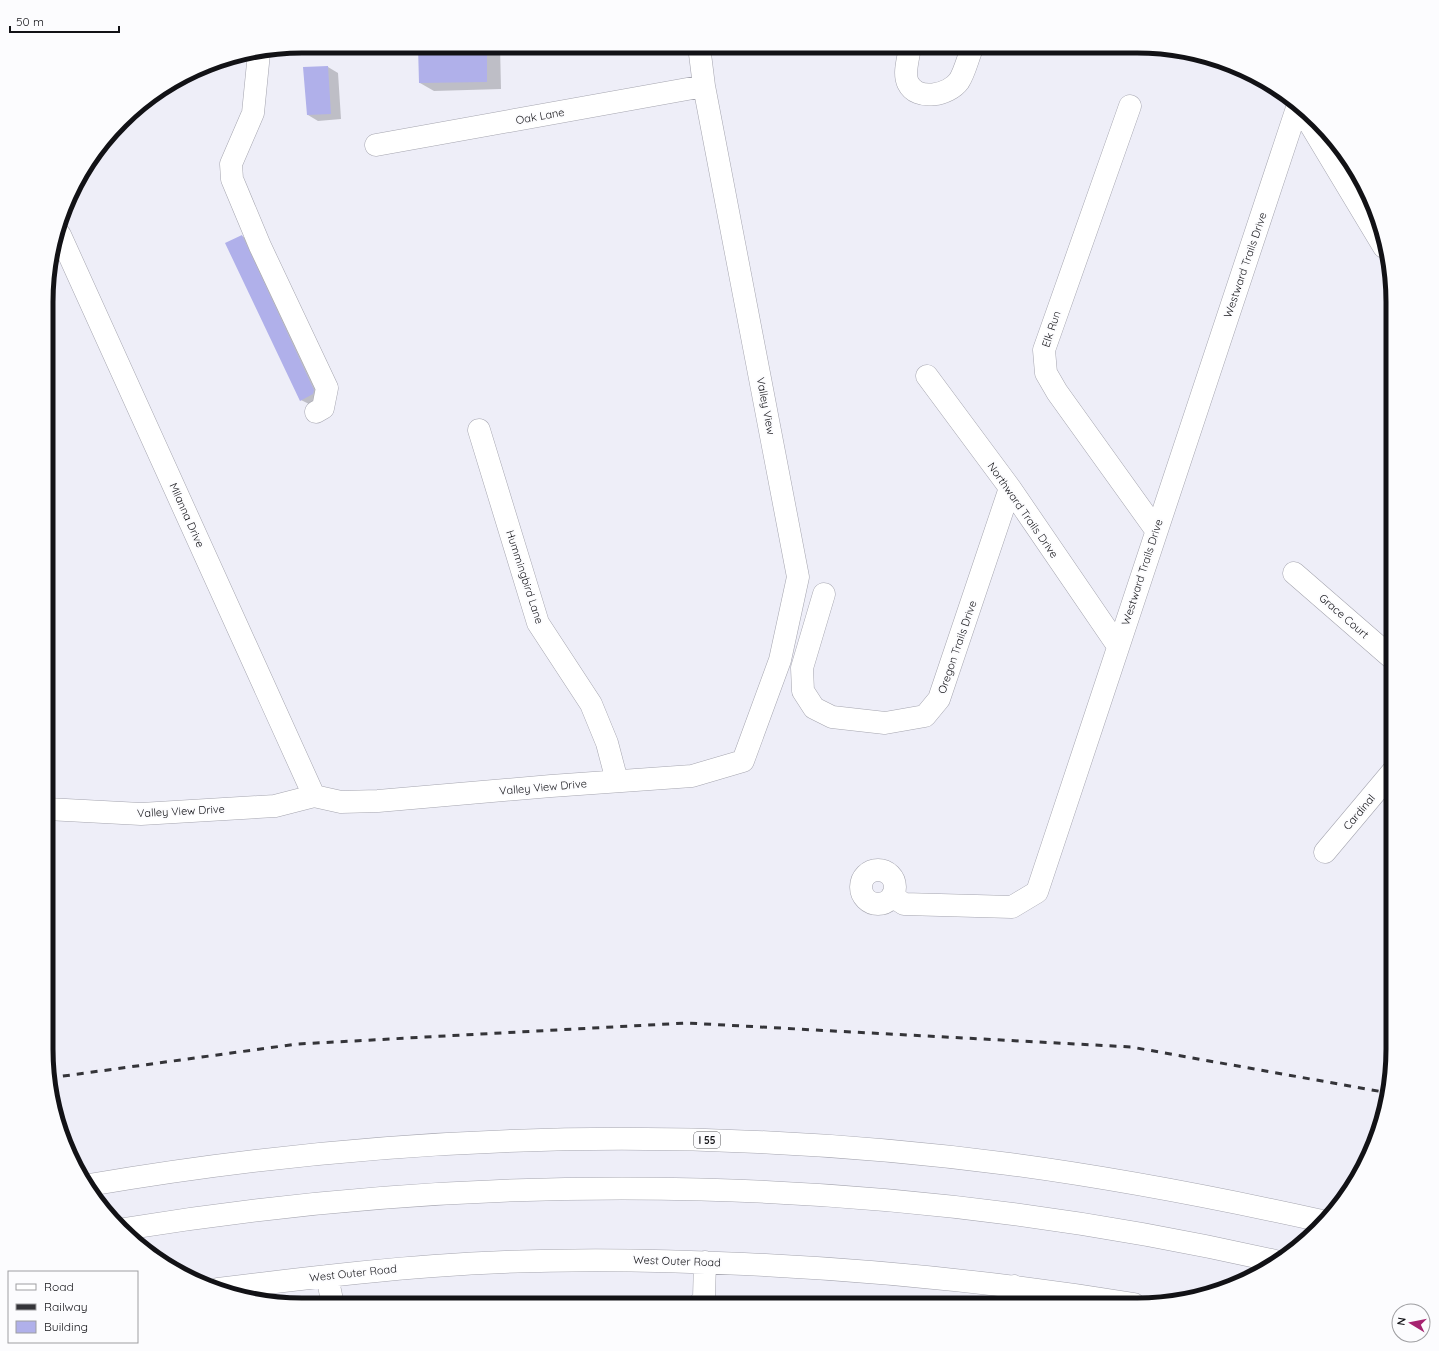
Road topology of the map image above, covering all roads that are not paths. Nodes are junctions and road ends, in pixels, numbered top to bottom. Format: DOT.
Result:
graph roads {
  1 [pos="700,53"];
  2 [pos="909,53"];
  3 [pos="970,53"];
  4 [pos="259,57"];
  5 [pos="704,86"];
  6 [pos="1130,106"];
  7 [pos="1296,111"];
  8 [pos="1309,122"];
  9 [pos="376,145"];
  10 [pos="1377,236"];
  11 [pos="61,238"];
  12 [pos="927,376"];
  13 [pos="316,412"];
  14 [pos="479,430"];
  15 [pos="1010,488"];
  16 [pos="1156,530"];
  17 [pos="1294,573"];
  18 [pos="824,594"];
  19 [pos="1118,646"];
  20 [pos="1386,653"];
  21 [pos="743,761"];
  22 [pos="1386,780"];
  23 [pos="617,781"];
  24 [pos="314,796"];
  25 [pos="53,809"];
  26 [pos="1325,852"];
  27 [pos="892,896"];
  28 [pos="93,1184"];
  29 [pos="1318,1220"];
  30 [pos="129,1228"];
  31 [pos="1269,1260"];
  32 [pos="705,1262"];
  33 [pos="326,1276"];
  34 [pos="228,1287"];
  35 [pos="1013,1295"];
  36 [pos="331,1298"];
  37 [pos="704,1298"];
  38 [pos="1053,1298"];
  1 -- 5 [label="main road, Valley View"];
  2 -- 3 [label="main road"];
  4 -- 13 [label="main road"];
  5 -- 9 [label="main road, Oak Lane"];
  5 -- 21 [label="main road, Valley View"];
  6 -- 16 [label="main road, Elk Run"];
  7 -- 16 [label="main road, Westward Trails Drive"];
  8 -- 10 [label="main road"];
  11 -- 24 [label="main road, Milanna Drive"];
  12 -- 15 [label="main road, Northward Trails Drive"];
  14 -- 23 [label="main road, Hummingbird Lane"];
  15 -- 18 [label="main road, Oregon Trails Drive"];
  15 -- 19 [label="main road, Northward Trails Drive"];
  16 -- 19 [label="main road, Westward Trails Drive"];
  17 -- 20 [label="main road, Grace Court"];
  19 -- 27 [label="main road, Westward Trails Drive"];
  21 -- 23 [label="main road, Valley View Drive"];
  22 -- 26 [label="main road, Cardinal"];
  23 -- 24 [label="main road, Valley View Drive"];
  24 -- 25 [label="main road, Valley View Drive"];
  28 -- 29 [label="main road, I 55"];
  30 -- 31 [label="main road"];
  32 -- 33 [label="main road, West Outer Road"];
  32 -- 35 [label="main road, West Outer Road"];
  32 -- 37 [label="main road"];
  33 -- 34 [label="main road, West Outer Road"];
  33 -- 36 [label="main road"];
  35 -- 38 [label="main road, West Outer Road"];
}
